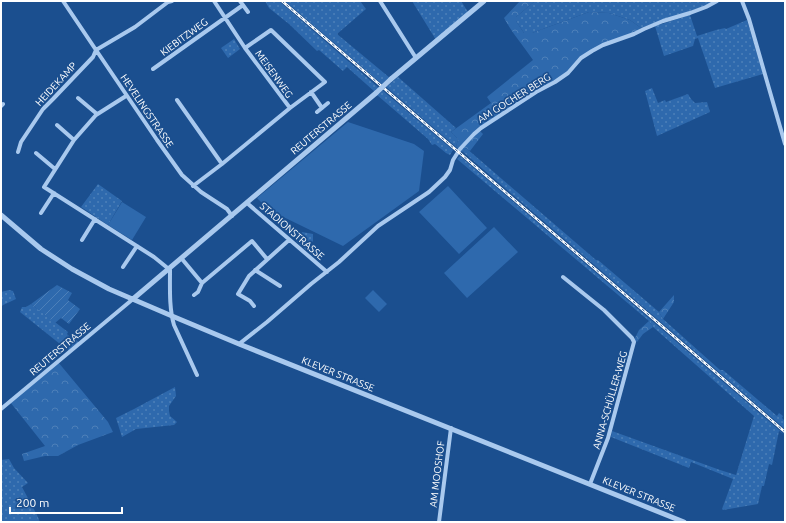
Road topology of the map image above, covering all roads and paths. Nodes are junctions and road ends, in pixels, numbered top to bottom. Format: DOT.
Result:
graph roads {
  1 [pos="63,1"];
  2 [pos="172,1"];
  3 [pos="214,1"];
  4 [pos="380,1"];
  5 [pos="484,1"];
  6 [pos="716,1"];
  7 [pos="742,1"];
  8 [pos="241,3"];
  9 [pos="248,12"];
  10 [pos="224,17"];
  11 [pos="246,48"];
  12 [pos="96,50"];
  13 [pos="416,58"];
  14 [pos="153,69"];
  15 [pos="311,92"];
  16 [pos="126,96"];
  17 [pos="78,98"];
  18 [pos="177,100"];
  19 [pos="328,103"];
  20 [pos="290,108"];
  21 [pos="322,108"];
  22 [pos="317,112"];
  23 [pos="97,114"];
  24 [pos="57,125"];
  25 [pos="74,140"];
  26 [pos="785,144"];
  27 [pos="18,152"];
  28 [pos="36,154"];
  29 [pos="222,164"];
  30 [pos="56,169"];
  31 [pos="193,186"];
  32 [pos="54,193"];
  33 [pos="247,203"];
  34 [pos="41,213"];
  35 [pos="1,215"];
  36 [pos="232,216"];
  37 [pos="95,219"];
  38 [pos="82,240"];
  39 [pos="289,240"];
  40 [pos="137,246"];
  41 [pos="182,259"];
  42 [pos="267,259"];
  43 [pos="123,267"];
  44 [pos="170,270"];
  45 [pos="255,270"];
  46 [pos="327,272"];
  47 [pos="563,277"];
  48 [pos="202,283"];
  49 [pos="280,286"];
  50 [pos="194,295"];
  51 [pos="132,301"];
  52 [pos="254,306"];
  53 [pos="172,316"];
  54 [pos="239,344"];
  55 [pos="197,375"];
  56 [pos="1,409"];
  57 [pos="451,428"];
  58 [pos="590,484"];
  59 [pos="439,522"];
  60 [pos="684,522"];
  1 -- 12 [label="street, HEVELINGSTRASSE"];
  2 -- 12 [label="street"];
  3 -- 10 [label="street, MEISENWEG"];
  4 -- 13 [label="street"];
  5 -- 13 [label="street, REUTERSTRASSE"];
  6 -- 46 [label="street, AM GOCHER BERG"];
  7 -- 26 [label="street"];
  8 -- 9 [label="street"];
  8 -- 10 [label="street"];
  10 -- 11 [label="street, MEISENWEG"];
  10 -- 14 [label="street, KIEBITZWEG"];
  11 -- 15 [label="street"];
  11 -- 20 [label="street, MEISENWEG"];
  12 -- 16 [label="street, HEVELINGSTRASSE"];
  12 -- 27 [label="street, HEIDEKAMP"];
  13 -- 33 [label="street, REUTERSTRASSE, bridge"];
  15 -- 20 [label="street"];
  15 -- 21 [label="street"];
  16 -- 23 [label="street"];
  16 -- 31 [label="street, HEVELINGSTRASSE"];
  17 -- 23 [label="street"];
  18 -- 29 [label="street"];
  19 -- 21 [label="street"];
  20 -- 29 [label="street, MEISENWEG"];
  21 -- 22 [label="street"];
  23 -- 25 [label="street"];
  24 -- 25 [label="street"];
  25 -- 30 [label="street"];
  28 -- 30 [label="street"];
  29 -- 31 [label="street, MEISENWEG"];
  30 -- 32 [label="street"];
  31 -- 36 [label="street, HEVELINGSTRASSE"];
  32 -- 34 [label="street"];
  32 -- 37 [label="street"];
  33 -- 36 [label="street, REUTERSTRASSE"];
  33 -- 39 [label="street, STADIONSTRASSE"];
  35 -- 51 [label="street, KLEVER STRASSE"];
  36 -- 41 [label="street, REUTERSTRASSE"];
  37 -- 38 [label="street"];
  37 -- 40 [label="street"];
  39 -- 42 [label="street"];
  39 -- 46 [label="street, STADIONSTRASSE"];
  40 -- 43 [label="street"];
  40 -- 44 [label="street"];
  41 -- 44 [label="street, REUTERSTRASSE"];
  41 -- 48 [label="street"];
  42 -- 45 [label="street"];
  42 -- 48 [label="street"];
  44 -- 51 [label="street, REUTERSTRASSE"];
  44 -- 53 [label="street"];
  45 -- 49 [label="street"];
  45 -- 52 [label="street"];
  46 -- 54 [label="street, AM GOCHER BERG"];
  47 -- 58 [label="street, ANNA-SCHÜLLER-WEG"];
  48 -- 50 [label="street"];
  51 -- 53 [label="street, KLEVER STRASSE"];
  51 -- 56 [label="street, REUTERSTRASSE"];
  53 -- 54 [label="street, KLEVER STRASSE"];
  53 -- 55 [label="street"];
  54 -- 57 [label="street, KLEVER STRASSE"];
  57 -- 58 [label="street, KLEVER STRASSE"];
  57 -- 59 [label="street, AM MOOSHOF"];
  58 -- 60 [label="street, KLEVER STRASSE"];
}
